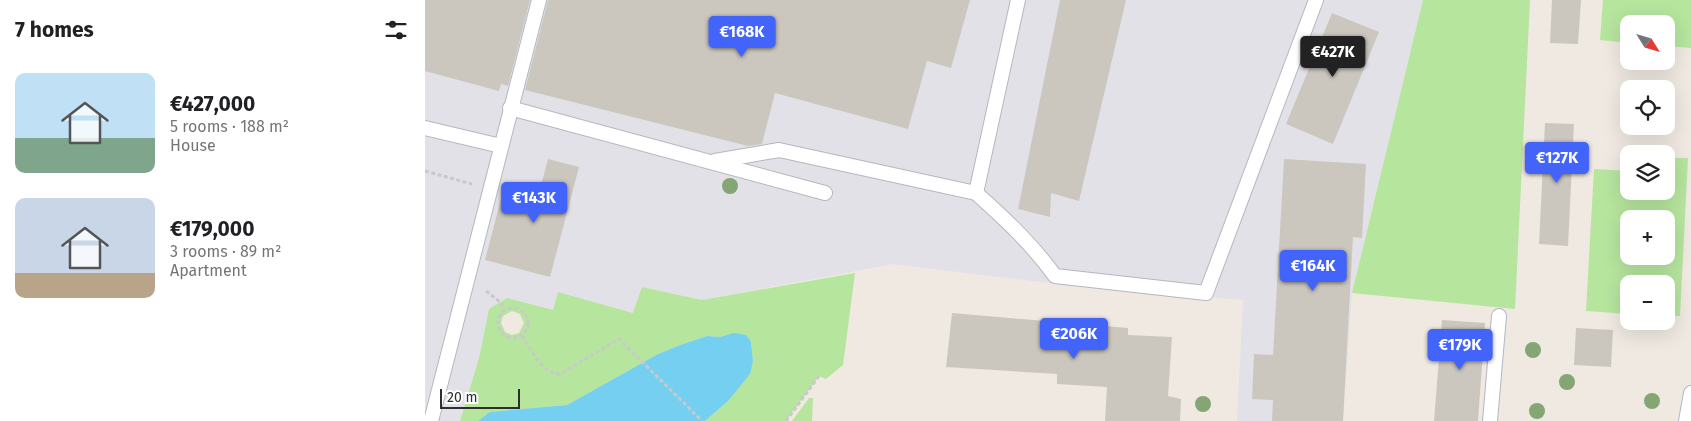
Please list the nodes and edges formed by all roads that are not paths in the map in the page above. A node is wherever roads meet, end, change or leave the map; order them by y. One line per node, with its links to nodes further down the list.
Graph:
1 (539, 0): 4 (lane)
2 (1019, 0): 9 (lane)
3 (1316, 0): 9 (lane)
4 (510, 108): 6 (lane); 7 (lane)
5 (425, 128): 6 (lane)
6 (501, 146): 12 (lane)
7 (709, 162): 8 (lane); 9 (lane)
8 (825, 193)
9 (976, 193)
10 (1499, 316): 13 (lane)
11 (1691, 393): 14 (lane)
12 (429, 418)
13 (1490, 421)
14 (1686, 421)

